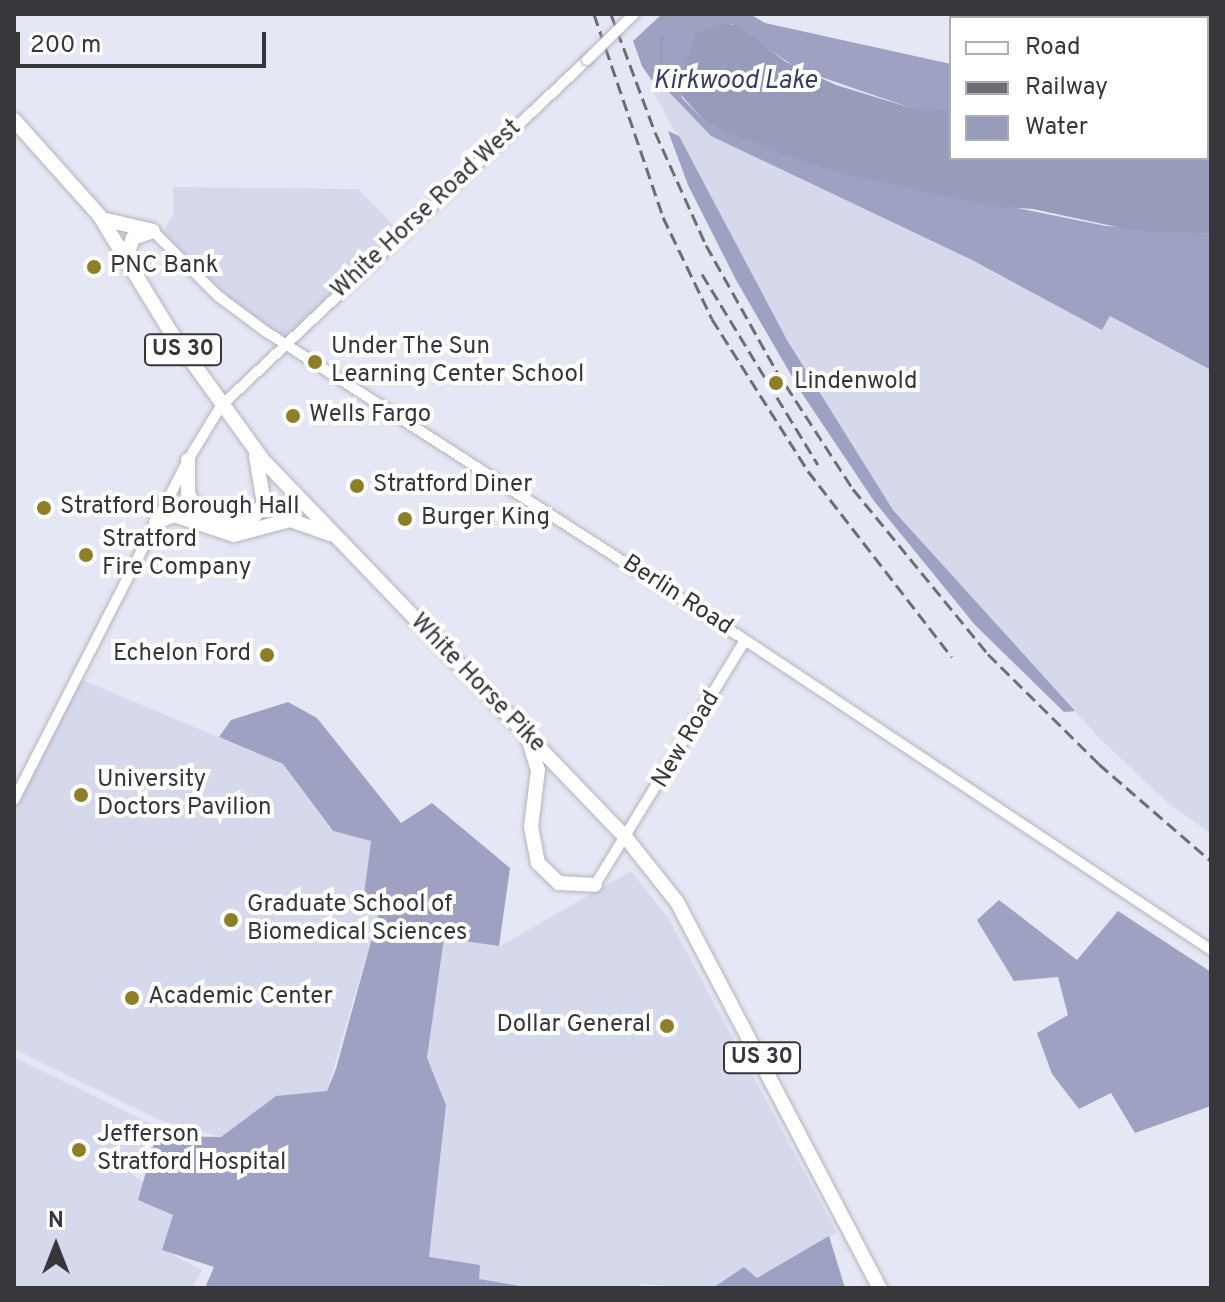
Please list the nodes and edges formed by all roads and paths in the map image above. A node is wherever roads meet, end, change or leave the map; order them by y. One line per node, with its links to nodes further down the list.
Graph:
1 (634, 14): 6 (street, White Horse Road West, bridge)
2 (14, 120): 3 (highway, White Horse Pike / US 30)
3 (102, 219): 4 (highway); 5 (highway, White Horse Pike / US 30)
4 (153, 231): 5 (highway); 6 (street, Berlin Road)
5 (126, 258): 7 (highway, White Horse Pike / US 30)
6 (285, 344): 7 (street, White Horse Road West); 12 (street, Berlin Road)
7 (221, 406): 8 (highway, White Horse Pike / US 30); 9 (street, White Horse Road West)
8 (253, 448): 9 (highway); 11 (highway, White Horse Pike / US 30)
9 (188, 460): 10 (street, White Horse Road West)
10 (156, 522): 11 (highway); 14 (street, White Horse Road West)
11 (334, 536): 13 (highway, White Horse Pike / US 30)
12 (745, 640): 15 (street, New Road); 17 (street, Berlin Road)
13 (527, 737): 15 (highway, White Horse Pike / US 30); 16 (highway)
14 (14, 800)
15 (627, 839): 16 (street, New Road); 18 (highway, White Horse Pike / US 30)
16 (595, 885)
17 (1211, 950)
18 (880, 1288)

